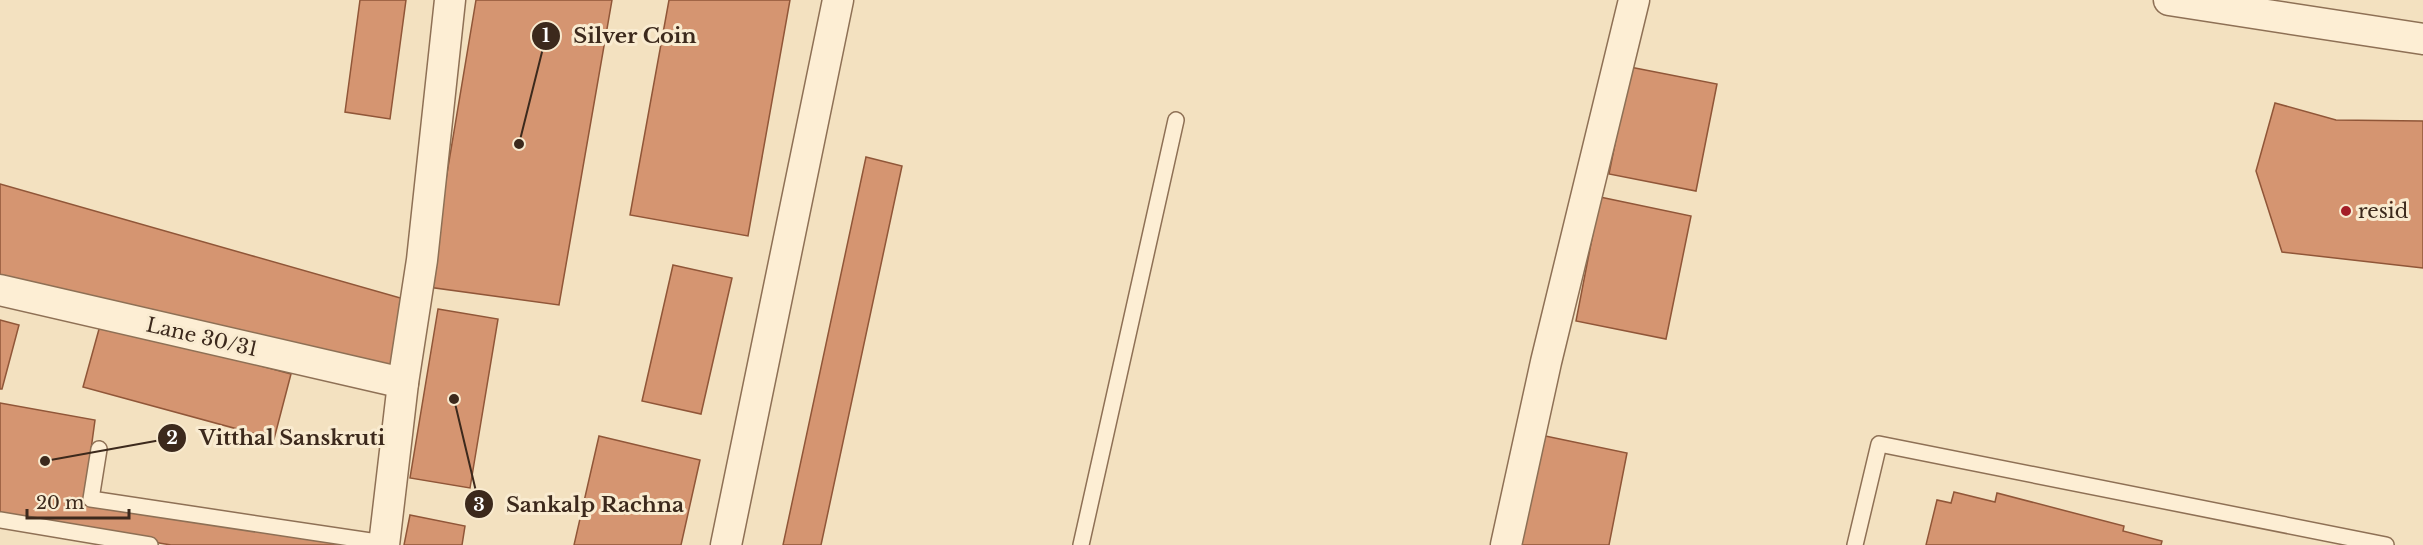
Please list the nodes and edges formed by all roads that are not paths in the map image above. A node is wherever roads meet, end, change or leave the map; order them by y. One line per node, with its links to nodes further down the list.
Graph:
1 (450, 0): 8 (street)
2 (838, 0): 13 (street)
3 (1634, 0): 15 (street)
4 (2169, 0): 5 (street)
5 (2423, 39)
6 (1176, 120): 14 (lane)
7 (0, 290): 8 (street, Lane 30/31)
8 (403, 383): 11 (street)
9 (99, 449): 11 (lane)
10 (0, 520): 12 (lane)
11 (384, 544)
12 (150, 545)
13 (726, 545)
14 (1081, 545)
15 (1506, 545)
16 (1855, 545): 17 (lane)
17 (2386, 545)

